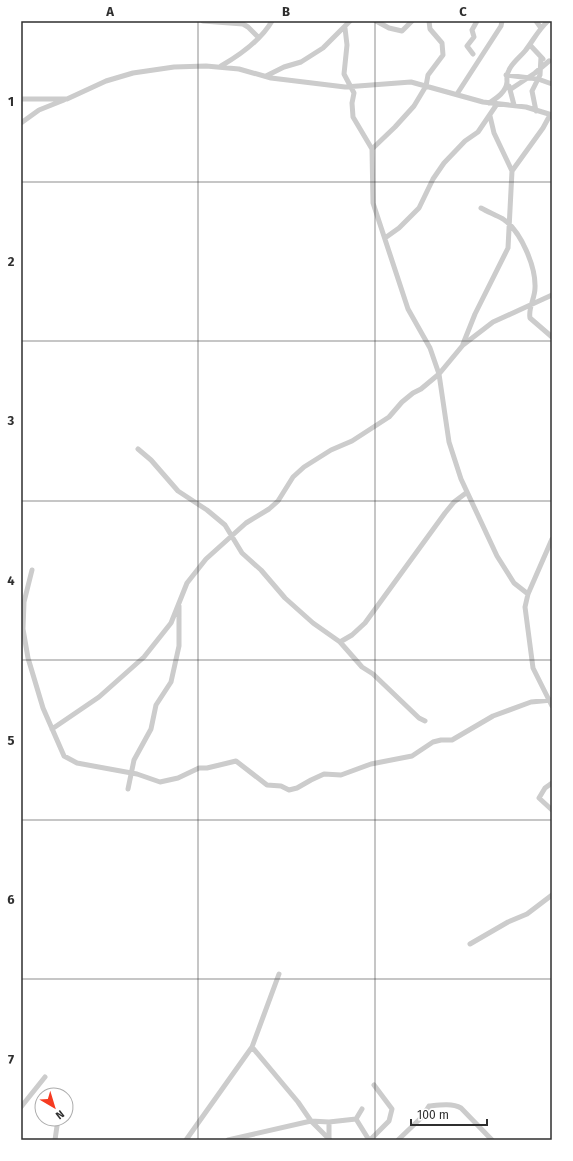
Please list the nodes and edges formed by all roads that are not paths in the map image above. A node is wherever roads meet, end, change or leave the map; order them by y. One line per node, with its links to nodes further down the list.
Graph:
1 (203, 21): 13 (street)
2 (272, 21): 13 (street)
3 (350, 21): 11 (street)
4 (376, 21): 5 (street)
5 (412, 21)
6 (428, 21): 26 (street)
7 (477, 21): 15 (street)
8 (502, 21): 29 (street)
9 (536, 21): 12 (street)
10 (548, 21): 12 (street)
11 (345, 28): 21 (street); 27 (street)
12 (541, 28): 14 (street)
13 (258, 37): 19 (street)
14 (530, 45): 16 (street); 20 (street)
15 (473, 54)
16 (541, 58): 17 (street); 18 (street)
17 (551, 61): 18 (street)
18 (542, 66): 22 (street); 23 (street)
19 (220, 67): 21 (street); 31 (street)
20 (506, 75): 22 (street); 24 (street)
21 (266, 76): 27 (street)
22 (527, 78): 23 (street); 28 (street)
23 (538, 79): 25 (street); 35 (street)
24 (507, 81): 28 (street); 32 (street)
25 (552, 84)
26 (426, 86): 27 (street); 29 (street); 39 (street)
27 (351, 87): 39 (street)
28 (510, 89): 34 (street)
29 (457, 94): 32 (street)
30 (21, 99): 31 (street)
31 (67, 99): 38 (street)
32 (489, 103): 33 (street)
33 (497, 104): 34 (street); 37 (street)
34 (514, 105): 35 (street)
35 (536, 111): 36 (street)
36 (551, 115): 40 (street)
37 (490, 116): 40 (street); 43 (street)
38 (21, 123)
39 (372, 149): 43 (street)
40 (512, 171): 42 (street)
41 (481, 208): 42 (street)
42 (508, 224): 45 (street); 47 (street)
43 (385, 238): 48 (street)
44 (552, 295): 45 (street)
45 (531, 305): 46 (street); 47 (street)
46 (552, 338)
47 (463, 345): 48 (street)
48 (439, 374): 50 (street); 51 (street)
49 (138, 449): 51 (street)
50 (466, 493): 54 (street); 56 (street)
51 (232, 536): 55 (street); 56 (street)
52 (552, 540): 54 (street)
53 (32, 570): 60 (street)
54 (528, 594): 57 (street)
55 (179, 601): 60 (street); 61 (street)
56 (340, 642): 59 (street)
57 (550, 700): 58 (street); 61 (street)
58 (552, 706)
59 (426, 721)
60 (52, 729): 61 (street)
61 (131, 773): 63 (street)
62 (552, 783): 64 (street)
63 (128, 789)
64 (552, 810)
65 (552, 895): 66 (street)
66 (470, 944)
67 (279, 974): 68 (street)
68 (252, 1047): 74 (street); 80 (street)
69 (45, 1077): 71 (street)
70 (374, 1085): 82 (street)
71 (21, 1107)
72 (362, 1109): 73 (street)
73 (356, 1119): 75 (street); 82 (street)
74 (311, 1121): 75 (street); 77 (street); 81 (street)
75 (329, 1122): 77 (street)
76 (57, 1127): 79 (street)
77 (329, 1139)
78 (400, 1139): 83 (street)
79 (55, 1140)
80 (186, 1140)
81 (228, 1140)
82 (369, 1140)
83 (492, 1140)

